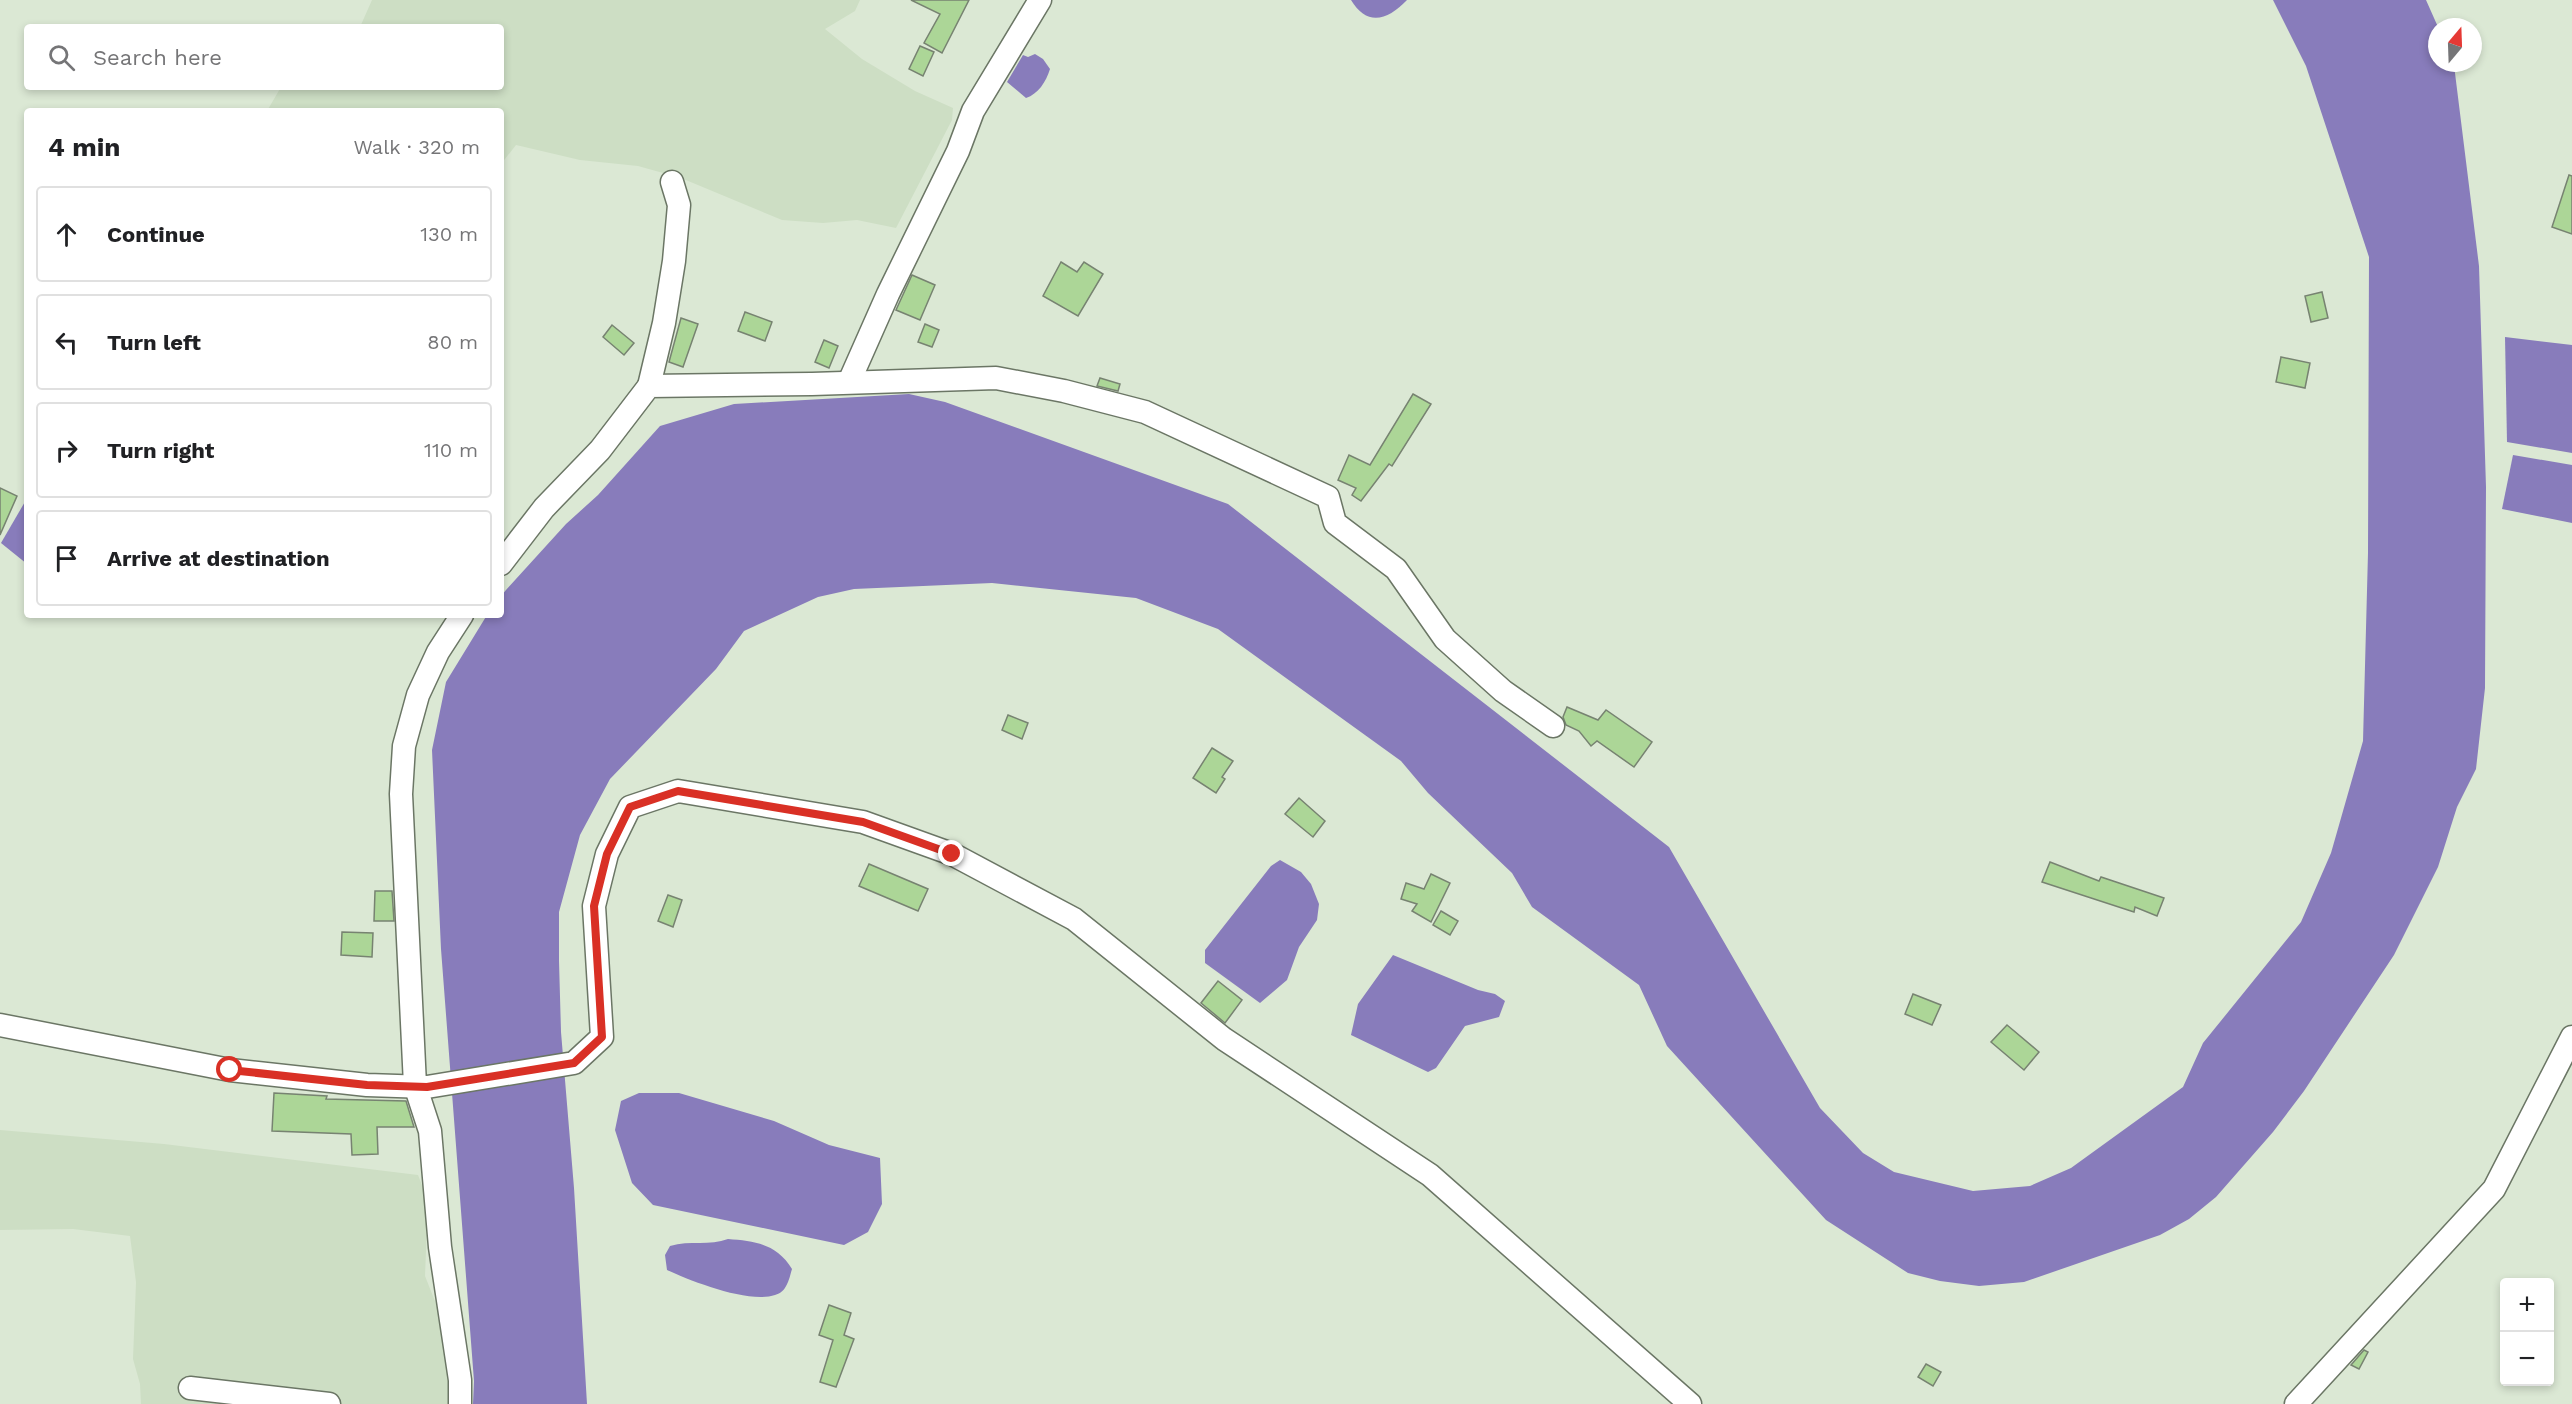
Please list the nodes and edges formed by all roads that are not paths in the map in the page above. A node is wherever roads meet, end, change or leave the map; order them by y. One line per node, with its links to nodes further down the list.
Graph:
1 (1040, 0): 3 (street)
2 (672, 182): 4 (street)
3 (849, 382): 4 (street); 7 (street)
4 (649, 386): 5 (street)
5 (504, 560)
6 (460, 618): 10 (street)
7 (1553, 726)
8 (0, 1025): 10 (street)
9 (2572, 1037): 15 (street)
10 (421, 1086): 13 (street); 14 (street)
11 (190, 1388): 12 (street)
12 (329, 1404)
13 (460, 1404)
14 (1690, 1404)
15 (2296, 1404)

